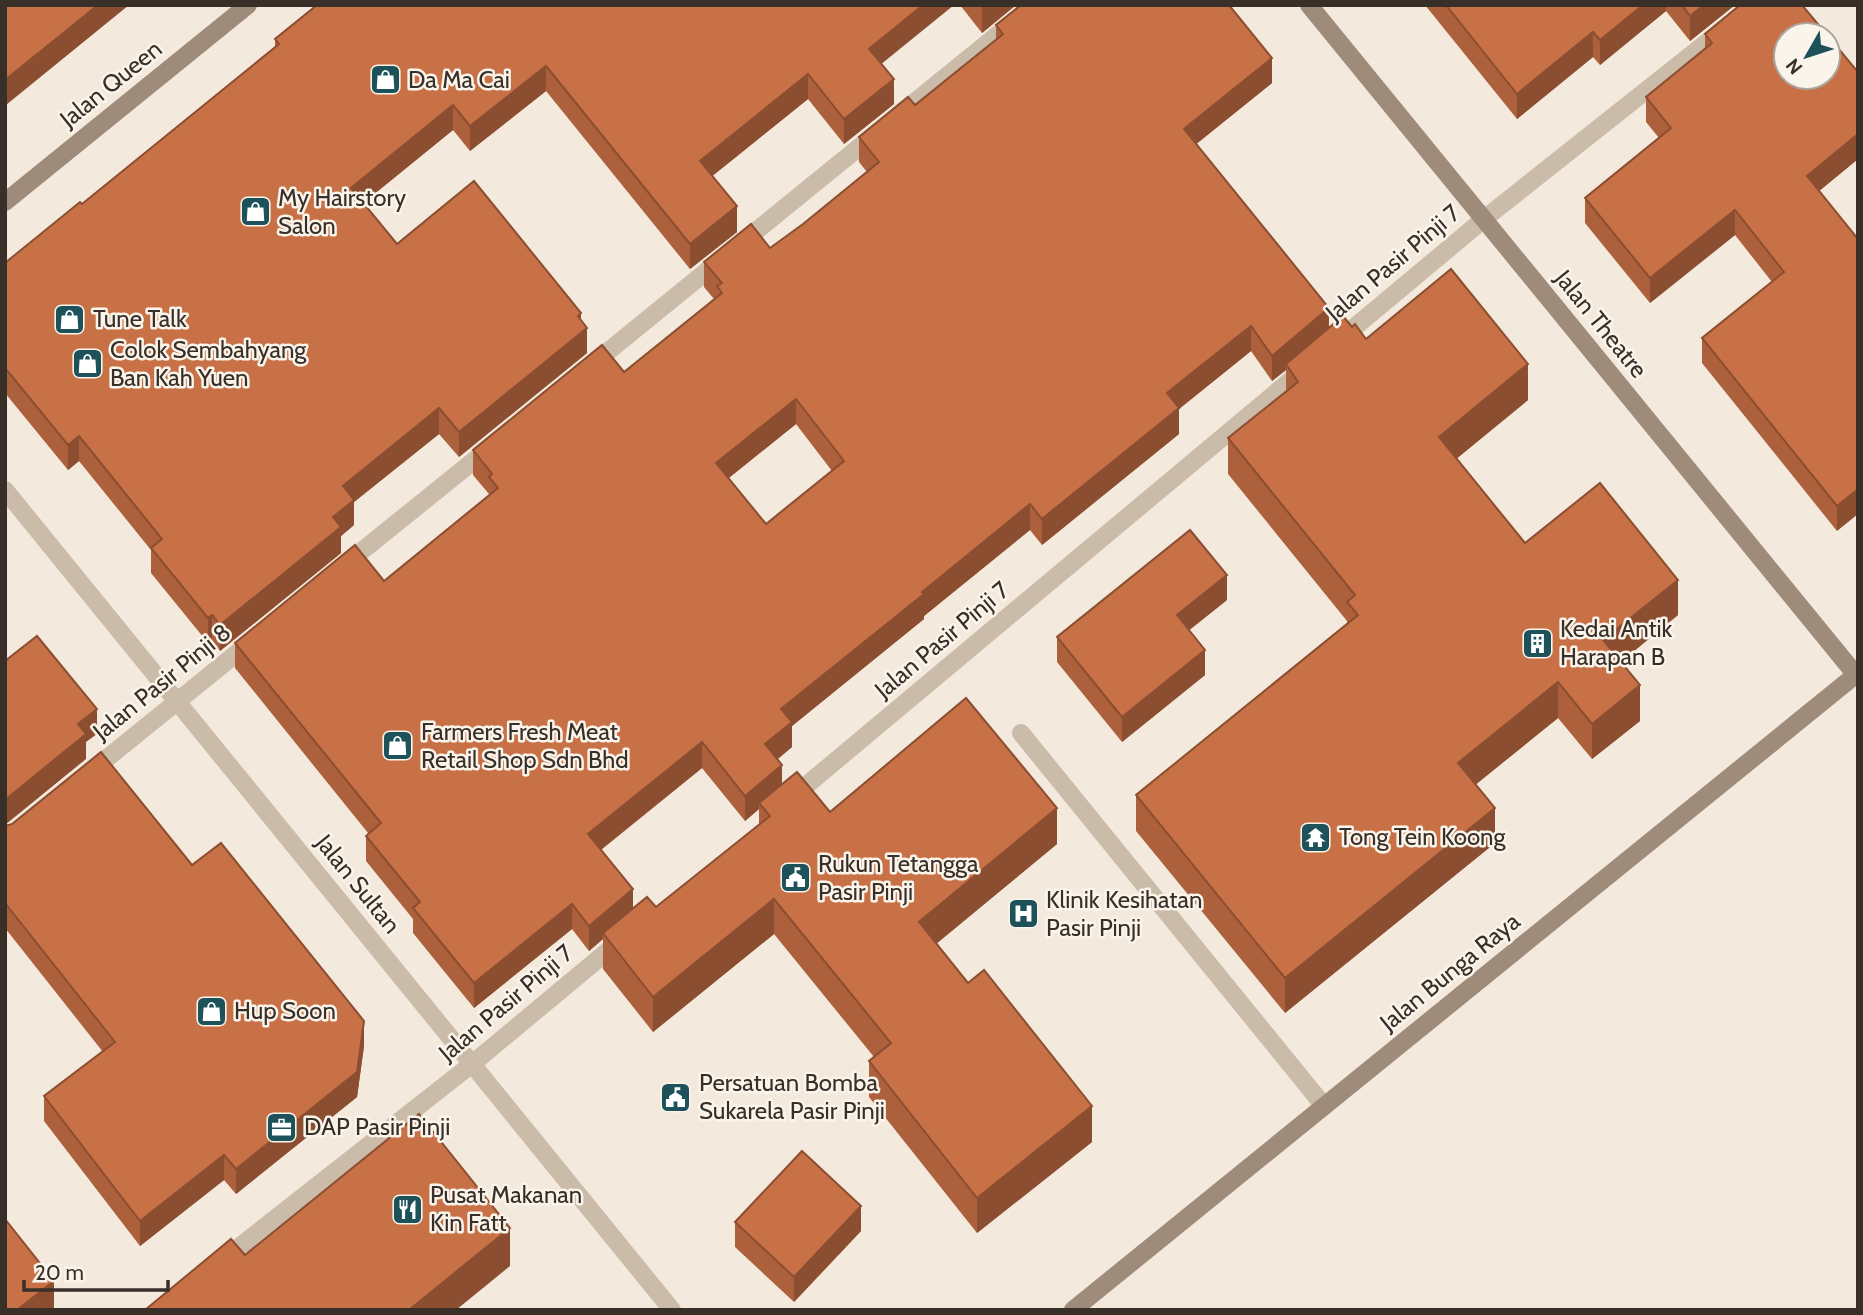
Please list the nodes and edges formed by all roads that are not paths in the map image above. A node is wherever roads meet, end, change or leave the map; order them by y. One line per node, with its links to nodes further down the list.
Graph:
1 (248, 5): 5 (main road, Jalan Queen)
2 (1034, 5): 7 (street)
3 (1308, 5): 6 (main road, Jalan Theatre)
4 (1754, 5): 6 (street, Jalan Pasir Pinji 7)
5 (5, 202)
6 (1484, 219): 12 (main road, Jalan Theatre); 16 (street, Jalan Pasir Pinji 7)
7 (578, 375)
8 (502, 437): 10 (street)
9 (5, 490): 13 (street, Jalan Sultan)
10 (329, 578)
11 (264, 631): 13 (street, Jalan Pasir Pinji 8)
12 (1857, 674): 19 (main road, Jalan Bunga Raya)
13 (177, 701): 15 (street, Jalan Pasir Pinji 8); 18 (street, Jalan Sultan)
14 (1021, 733): 19 (street)
15 (80, 780)
16 (781, 806)
17 (632, 930): 18 (street, Jalan Pasir Pinji 7)
18 (472, 1064): 20 (street, Jalan Pasir Pinji 7); 21 (street, Jalan Sultan)
19 (1324, 1106): 22 (main road, Jalan Bunga Raya)
20 (202, 1276)
21 (672, 1310)
22 (1073, 1310)

